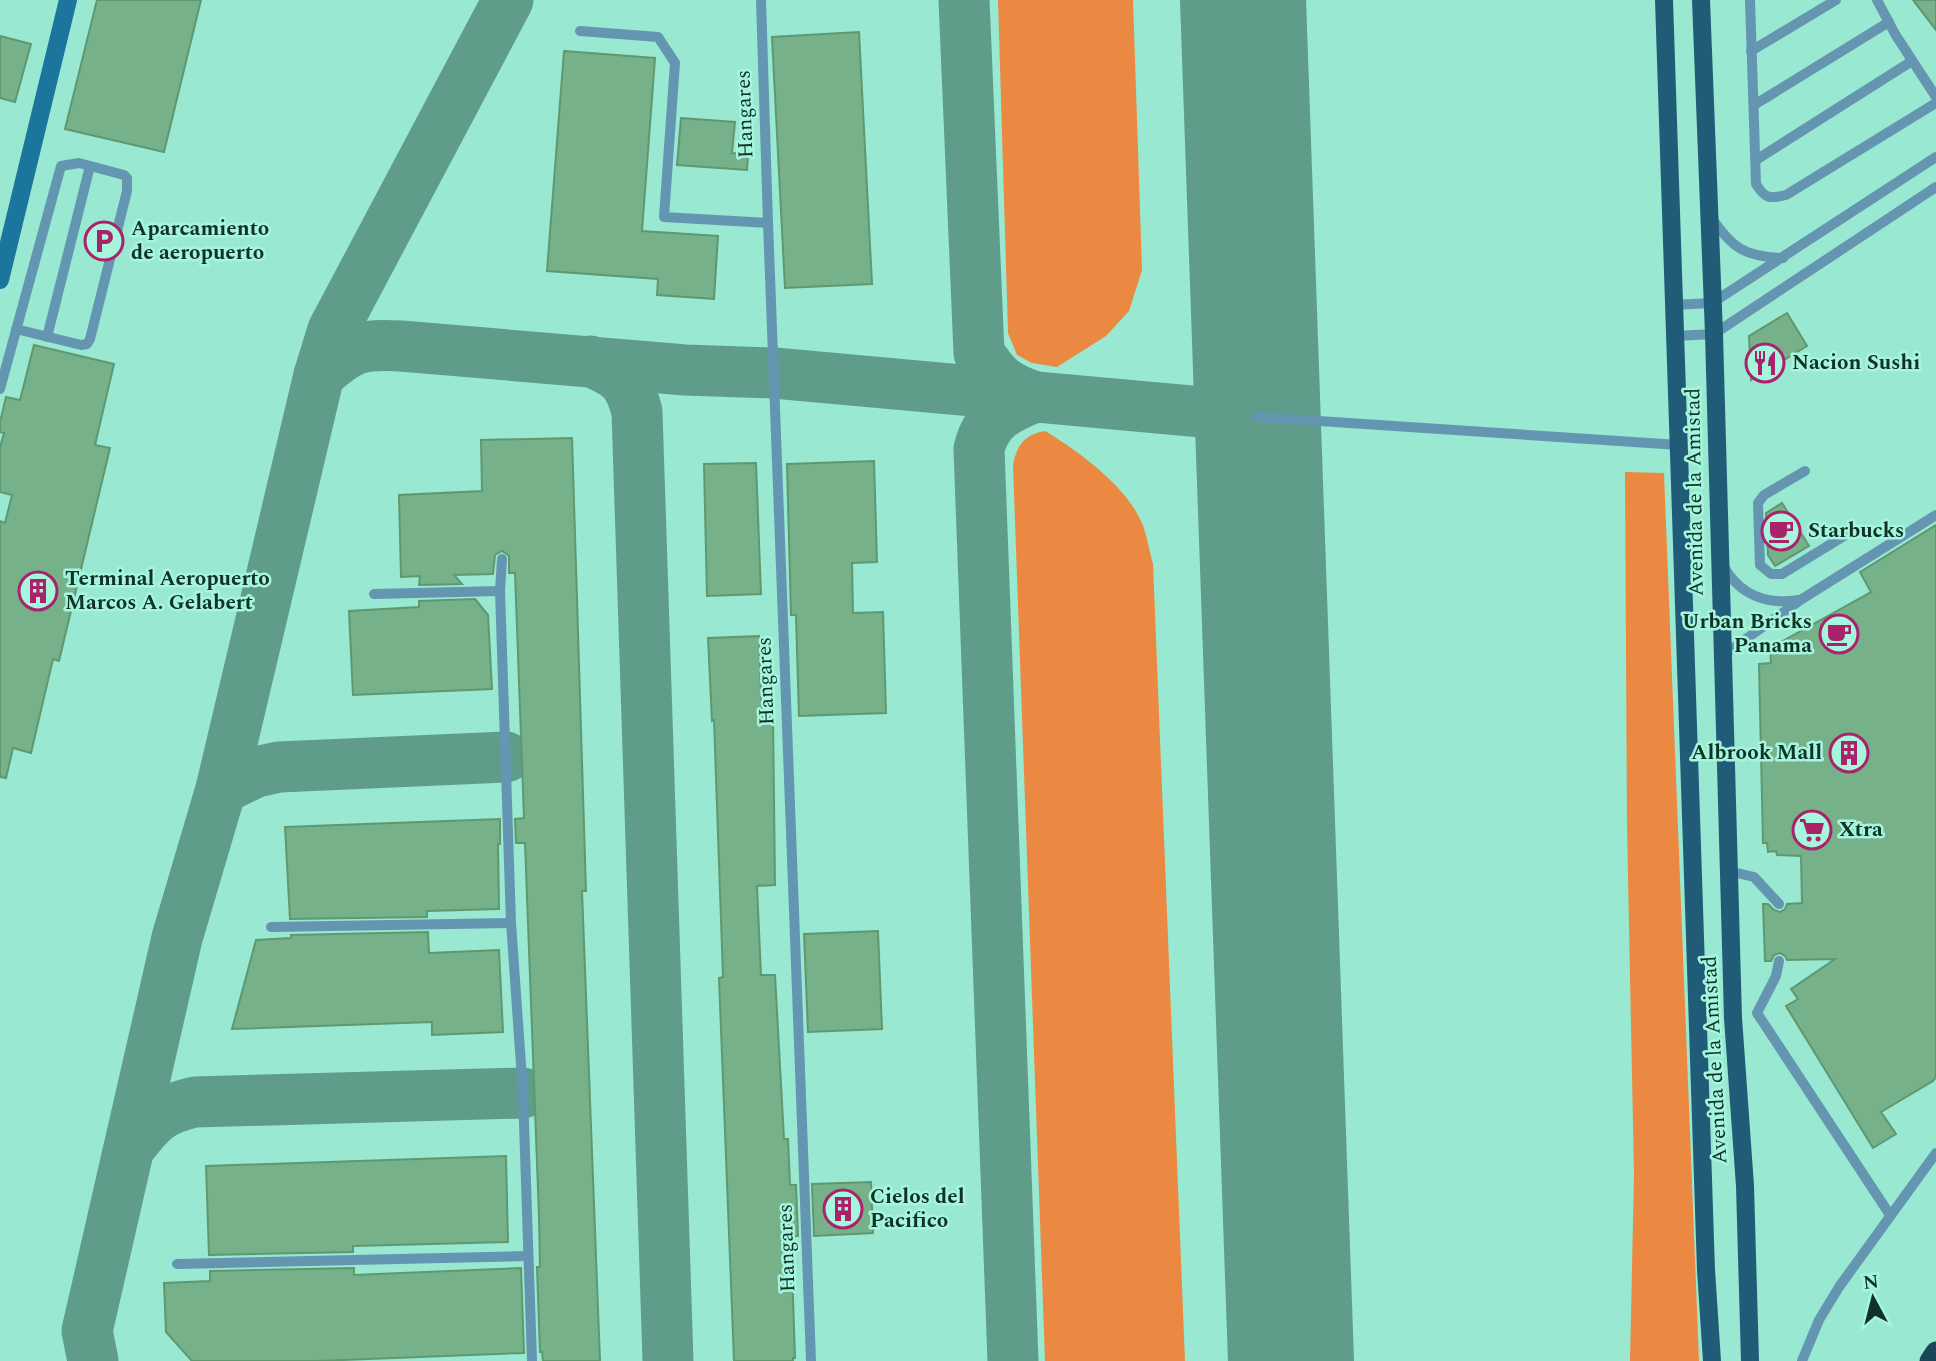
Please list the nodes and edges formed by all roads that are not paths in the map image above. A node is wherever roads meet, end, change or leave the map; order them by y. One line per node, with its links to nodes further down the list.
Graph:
1 (68, 0): 22 (main road)
2 (761, 0): 20 (lane, Hangares)
3 (1664, 0): 24 (main road, Avenida de la Amistad)
4 (1701, 0): 19 (main road, Avenida de la Amistad)
5 (1749, 0): 10 (lane)
6 (1836, 0): 10 (lane)
7 (1877, 0): 8 (lane)
8 (1889, 22): 11 (lane); 14 (lane)
9 (580, 31): 20 (lane)
10 (1751, 51): 14 (lane)
11 (1912, 61): 12 (lane); 16 (lane)
12 (1936, 97)
13 (1936, 103): 16 (lane)
14 (1754, 105): 16 (lane)
15 (1936, 156): 21 (lane)
16 (1756, 160)
17 (90, 166): 25 (lane); 28 (lane); 28 (lane)
18 (1936, 187): 26 (lane)
19 (1709, 213): 21 (lane); 23 (main road, Avenida de la Amistad)
20 (768, 223): 54 (lane, Hangares)
21 (1783, 258): 23 (lane)
22 (0, 280)
23 (1713, 303): 24 (lane); 26 (main road, Avenida de la Amistad)
24 (1674, 305): 27 (main road, Avenida de la Amistad)
25 (16, 329): 28 (lane); 29 (lane)
26 (1714, 334): 27 (lane); 36 (main road, Avenida de la Amistad)
27 (1675, 336): 31 (main road, Avenida de la Amistad)
28 (47, 337)
29 (0, 386)
30 (1257, 417): 31 (lane)
31 (1679, 445): 55 (main road, Avenida de la Amistad)
32 (1805, 471): 34 (lane)
33 (1936, 515): 39 (lane)
34 (1844, 536)
35 (502, 559): 37 (lane)
36 (1720, 560): 39 (lane); 40 (main road, Avenida de la Amistad)
37 (500, 592): 38 (lane); 43 (lane)
38 (374, 594)
39 (1802, 599): 40 (lane)
40 (1722, 656): 41 (main road, Avenida de la Amistad)
41 (1728, 871): 42 (lane); 47 (main road, Avenida de la Amistad)
42 (1779, 904)
43 (511, 923): 44 (lane); 50 (lane)
44 (271, 927)
45 (1779, 961): 46 (lane)
46 (1756, 1013): 47 (lane); 49 (lane)
47 (1733, 1018): 56 (main road, Avenida de la Amistad)
48 (1936, 1153): 49 (lane)
49 (1890, 1216): 57 (lane)
50 (528, 1256): 51 (lane); 53 (lane)
51 (177, 1264)
52 (1936, 1352): 58 (highway)
53 (532, 1361)
54 (811, 1361)
55 (1712, 1361)
56 (1750, 1361)
57 (1802, 1361)
58 (1930, 1361)

